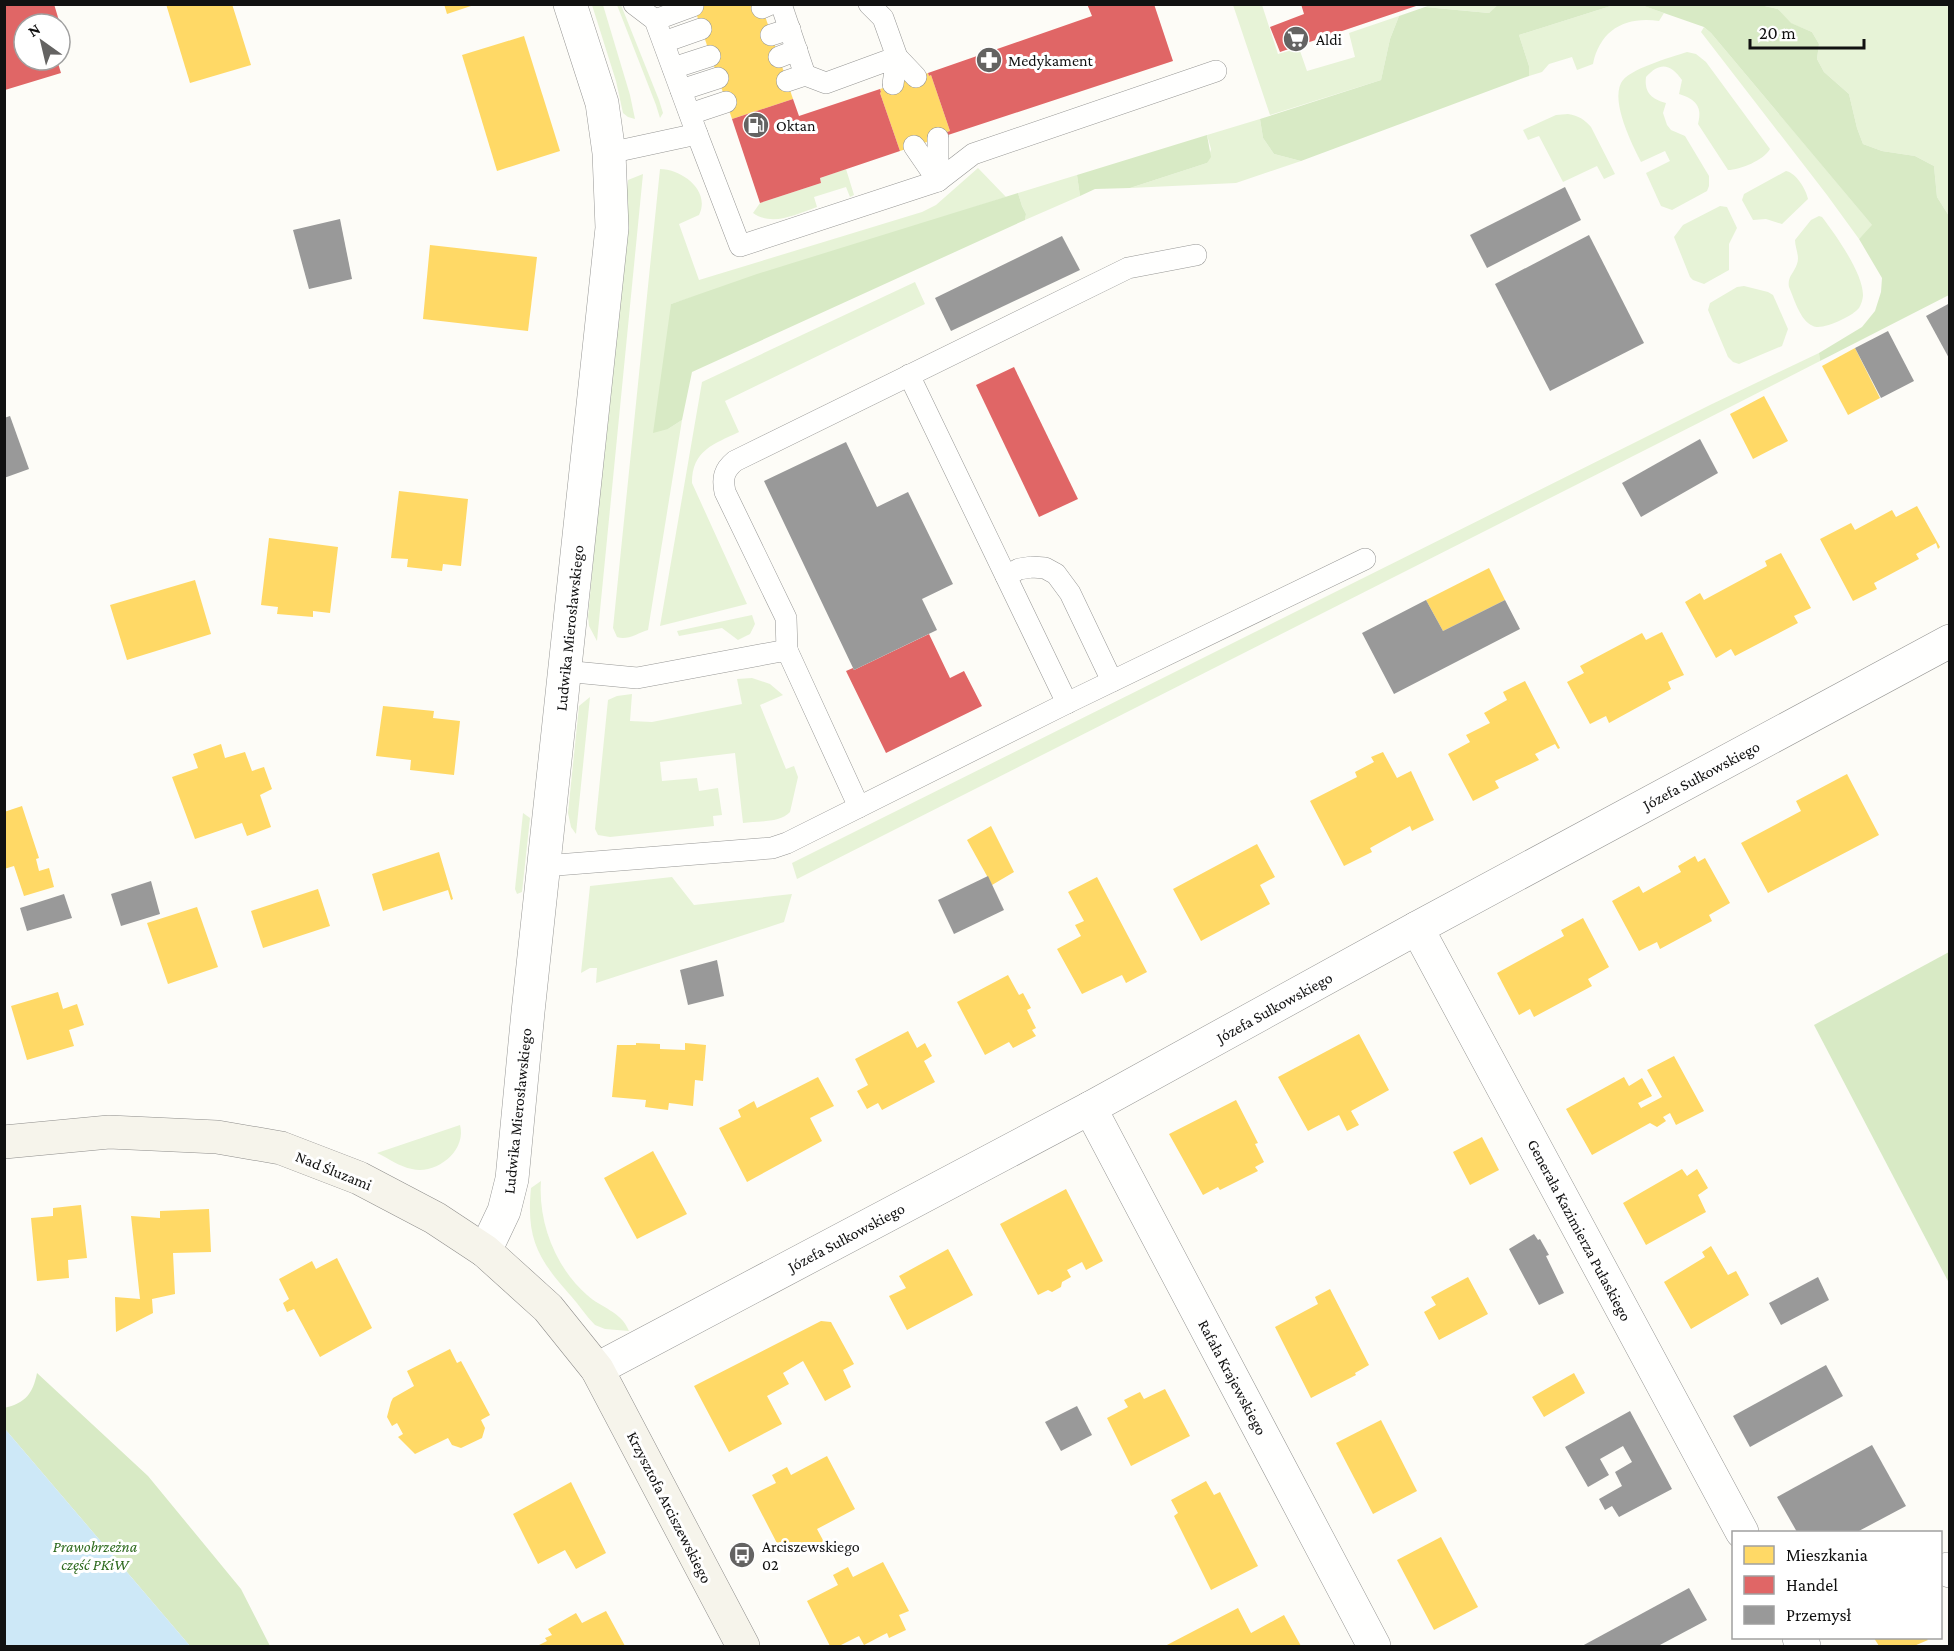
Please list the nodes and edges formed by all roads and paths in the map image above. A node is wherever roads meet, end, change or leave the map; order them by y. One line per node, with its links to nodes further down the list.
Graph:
1 (570, 4): 21 (street, Ludwika Mierosławskiego)
2 (634, 4): 6 (lane)
3 (869, 4): 10 (lane)
4 (693, 6): 6 (lane)
5 (771, 6): 10 (lane)
6 (655, 20): 8 (lane)
7 (701, 29): 8 (lane)
8 (664, 42): 11 (lane)
9 (710, 56): 11 (lane)
10 (897, 57): 13 (lane); 15 (lane)
11 (673, 68): 16 (lane)
12 (1216, 71): 22 (lane)
13 (916, 77)
14 (718, 78): 16 (lane)
15 (893, 84)
16 (681, 90): 18 (lane)
17 (726, 102): 18 (lane)
18 (693, 124): 21 (lane); 22 (lane)
19 (938, 138): 22 (lane)
20 (914, 146): 22 (lane)
21 (609, 153): 29 (street, Ludwika Mierosławskiego)
22 (938, 181)
23 (1196, 255): 24 (lane)
24 (909, 375): 26 (lane); 28 (lane)
25 (1365, 560): 30 (lane)
26 (1006, 576): 30 (lane); 31 (lane)
27 (1950, 641): 34 (street, Józefa Sułkowskiego)
28 (787, 650): 29 (lane); 32 (lane)
29 (564, 671): 33 (street, Ludwika Mierosławskiego)
30 (1112, 681): 31 (lane)
31 (1067, 703): 32 (lane)
32 (859, 807): 33 (lane)
33 (544, 866): 37 (street, Ludwika Mierosławskiego)
34 (1417, 928): 35 (street, Józefa Sułkowskiego); 39 (street, Generała Kazimierza Pułaskiego)
35 (1090, 1108): 38 (street, Józefa Sułkowskiego); 41 (street, Rafała Krajewskiego)
36 (4, 1142): 37 (street, Nad Śluzami)
37 (485, 1251): 38 (street, Nad Śluzami)
38 (597, 1369): 40 (street, Krzysztofa Arciszewskiego)
39 (1741, 1531)
40 (743, 1647)
41 (1374, 1647)

